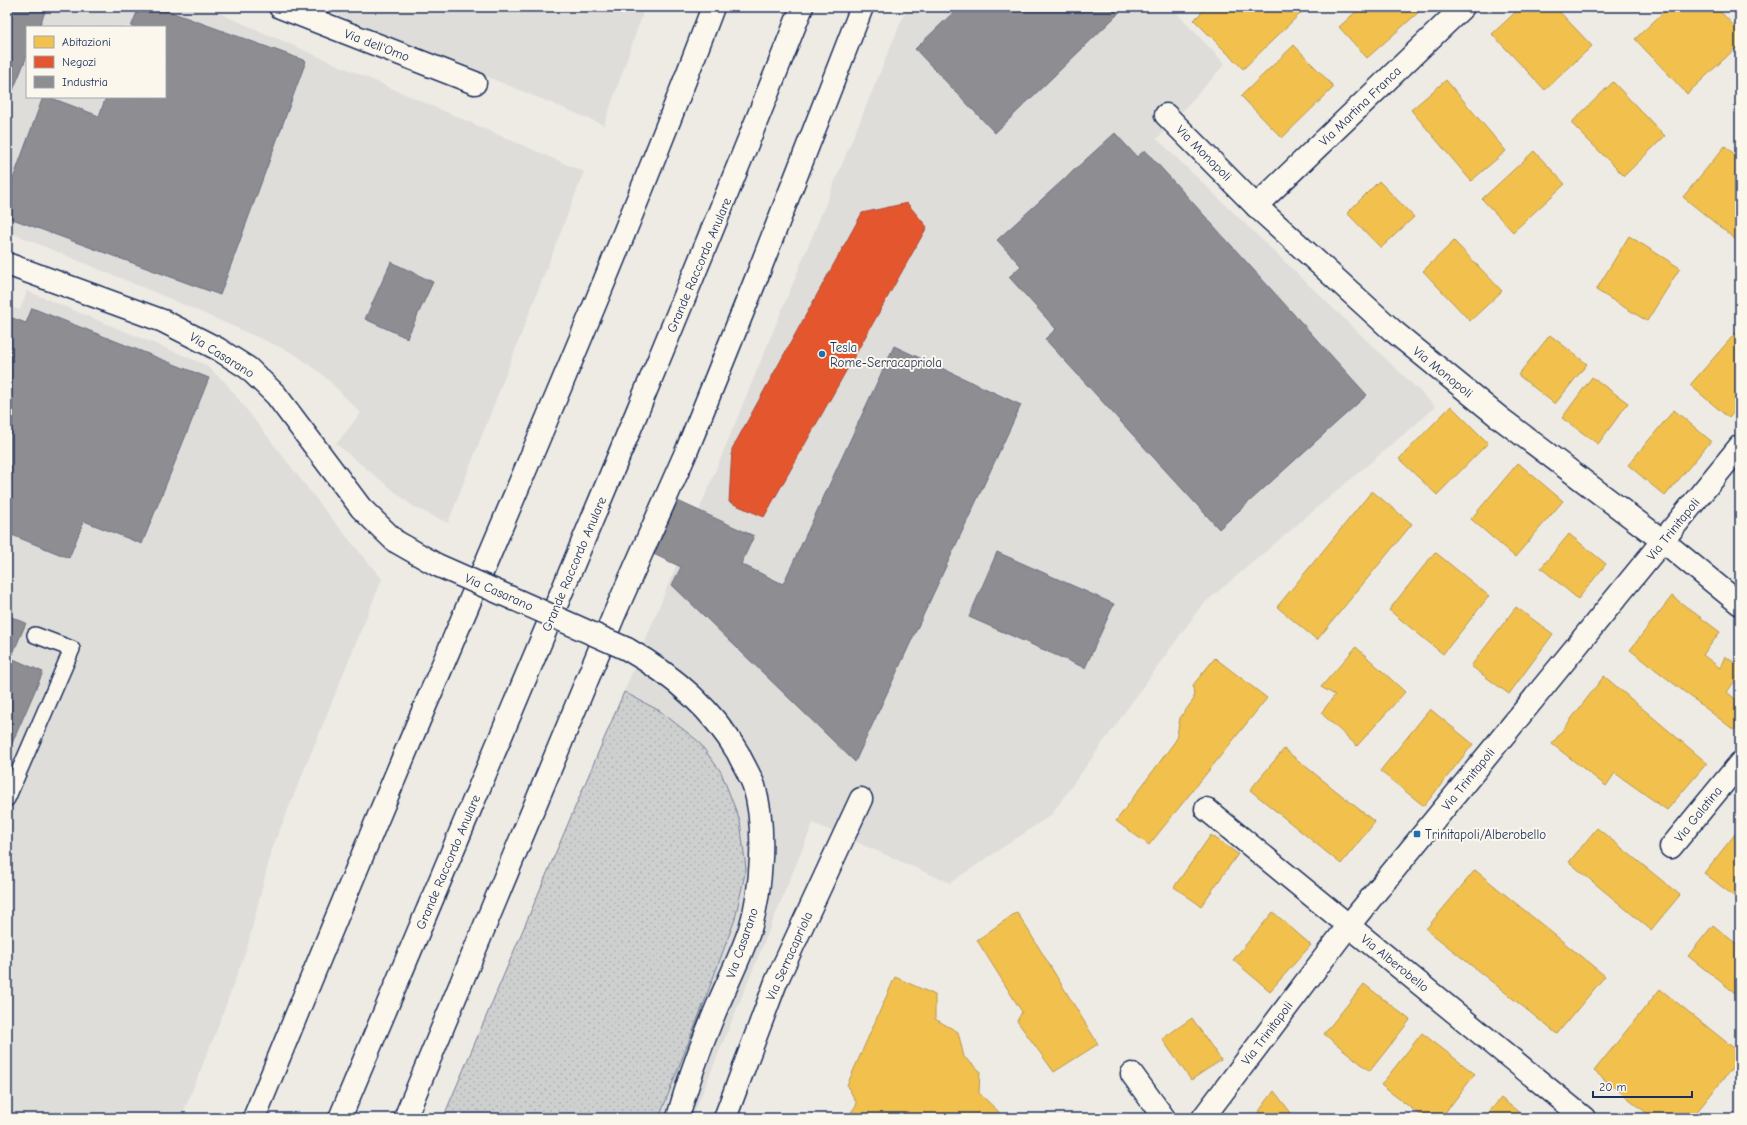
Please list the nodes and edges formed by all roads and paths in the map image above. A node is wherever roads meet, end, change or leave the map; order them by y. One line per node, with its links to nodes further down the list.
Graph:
1 (280, 7): 6 (main road, Via dell'Omo)
2 (713, 7): 21 (main road)
3 (802, 7): 22 (main road, Grande Raccordo Anulare)
4 (862, 7): 23 (main road)
5 (1463, 7): 8 (main road, Via Martina Franca)
6 (475, 83)
7 (1166, 115): 8 (main road, Via Monopoli)
8 (1256, 206): 11 (main road, Via Monopoli)
9 (7, 264): 24 (main road, Via Casarano, bridge)
10 (1740, 446): 11 (main road, Via Trinitapoli)
11 (1663, 541): 12 (main road, Via Monopoli); 19 (main road, Via Trinitapoli)
12 (1740, 604)
13 (35, 635): 15 (lane)
14 (1740, 763): 18 (main road, Via Galatina)
15 (7, 799)
16 (861, 799): 25 (main road, Via Serracapriola)
17 (1206, 809): 19 (main road, Via Alberobello)
18 (1671, 847)
19 (1349, 925): 27 (main road, Via Trinitapoli); 28 (main road, Via Alberobello)
20 (1132, 1074): 26 (main road)
21 (254, 1118)
22 (340, 1118)
23 (405, 1118)
24 (678, 1118)
25 (725, 1118)
26 (1164, 1118)
27 (1203, 1118)
28 (1584, 1118)

